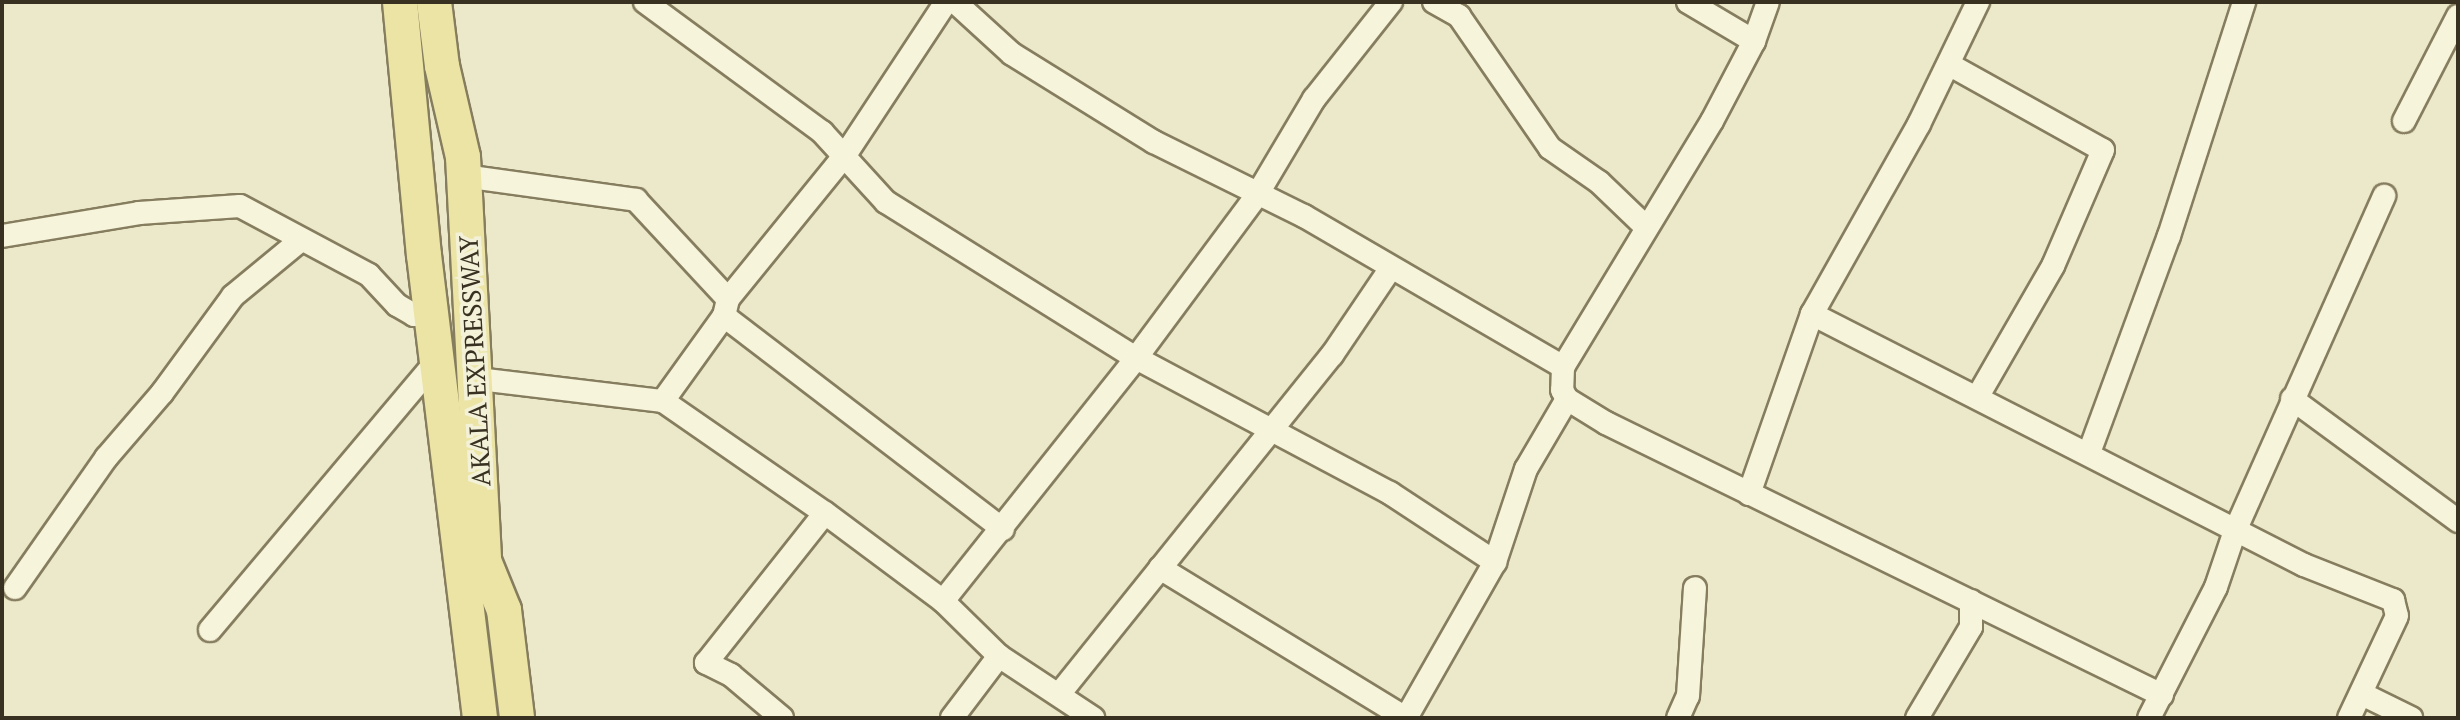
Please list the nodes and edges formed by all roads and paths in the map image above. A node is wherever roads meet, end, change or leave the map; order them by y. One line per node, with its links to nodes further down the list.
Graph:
1 (400, 2): 18 (main road, AKALA EXPRESSWAY)
2 (434, 2): 17 (main road, AKALA EXPRESSWAY)
3 (645, 2): 16 (street)
4 (946, 2): 16 (street)
5 (955, 2): 19 (street)
6 (1391, 2): 19 (street)
7 (1434, 2): 21 (street)
8 (1688, 2): 13 (street)
9 (1768, 2): 13 (street)
10 (1978, 2): 14 (street)
11 (2244, 2): 39 (street)
12 (2458, 16): 15 (street)
13 (1754, 41): 21 (street)
14 (1950, 65): 29 (street); 34 (street)
15 (2404, 121)
16 (840, 152): 27 (street); 31 (street)
17 (464, 166): 18 (main road); 24 (main road, AKALA EXPRESSWAY); 27 (street)
18 (419, 188): 25 (main road, AKALA EXPRESSWAY)
19 (1257, 195): 26 (street); 31 (street)
20 (2384, 196): 36 (street)
21 (1646, 227): 32 (street)
22 (2, 236): 23 (street)
23 (301, 240): 28 (street); 47 (street)
24 (470, 253): 25 (main road); 33 (main road, AKALA EXPRESSWAY)
25 (424, 255): 28 (main road, AKALA EXPRESSWAY)
26 (1391, 268): 32 (street); 38 (street)
27 (726, 308): 37 (street); 43 (street)
28 (432, 312): 30 (main road, AKALA EXPRESSWAY)
29 (1812, 314): 34 (street); 40 (street)
30 (439, 358): 53 (street); 58 (main road, AKALA EXPRESSWAY)
31 (1136, 358): 38 (street); 43 (street)
32 (1563, 367): 35 (street)
33 (478, 379): 37 (street); 59 (main road, AKALA EXPRESSWAY)
34 (1978, 396): 39 (street)
35 (1567, 399): 40 (street); 45 (street)
36 (2292, 399): 42 (street); 44 (street)
37 (663, 401): 41 (street)
38 (1271, 426): 45 (street); 46 (street)
39 (2089, 453): 44 (street)
40 (1749, 494): 50 (street)
41 (825, 513): 49 (street); 60 (street)
42 (2458, 521)
43 (1003, 529): 49 (street)
44 (2235, 531): 56 (street); 57 (street)
45 (1495, 562): 46 (street)
46 (1160, 568): 55 (street)
47 (15, 588)
48 (1695, 588): 63 (street)
49 (943, 601): 54 (street)
50 (1971, 601): 51 (street); 52 (street)
51 (2003, 615): 52 (street); 57 (street)
52 (1971, 627): 64 (street)
53 (210, 630)
54 (999, 656): 55 (street); 61 (street)
55 (1060, 693): 62 (street)
56 (2362, 694): 66 (street); 67 (street)
57 (2162, 695): 65 (street)
58 (480, 718)
59 (517, 718)
60 (782, 718)
61 (952, 718)
62 (1093, 718)
63 (1678, 718)
64 (1917, 718)
65 (2149, 718)
66 (2349, 718)
67 (2411, 718)

